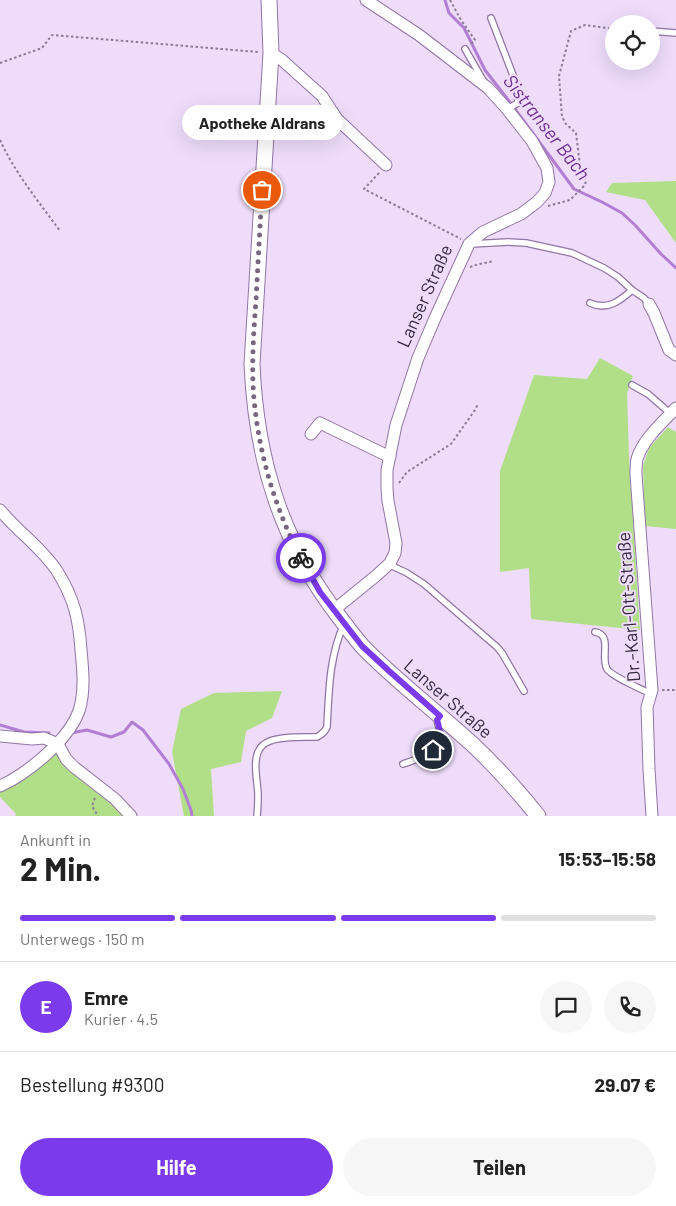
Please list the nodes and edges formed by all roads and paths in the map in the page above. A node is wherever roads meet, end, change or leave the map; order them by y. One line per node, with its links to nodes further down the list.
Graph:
1 (269, 0): 10 (main road, Lanser Straße)
2 (366, 0): 12 (street, Lanser Straße)
3 (450, 0): 8 (path)
4 (491, 18): 13 (lane)
5 (605, 27): 16 (path)
6 (660, 32): 7 (lane)
7 (676, 33)
8 (475, 40)
9 (465, 49): 12 (lane)
10 (271, 53): 11 (path); 15 (street); 33 (main road, Lanser Straße)
11 (0, 63)
12 (488, 88): 13 (street, Lanser Straße)
13 (512, 106): 16 (street, Lanser Straße)
14 (0, 140): 17 (path)
15 (386, 165): 18 (path)
16 (537, 202): 18 (street, Lanser Straße)
17 (60, 231)
18 (469, 244): 20 (street, Lanser Straße); 21 (lane)
19 (494, 261): 20 (path)
20 (456, 272): 29 (street, Lanser Straße)
21 (632, 290): 22 (lane); 23 (lane)
22 (590, 303)
23 (649, 304): 24 (street)
24 (676, 355)
25 (632, 385): 27 (lane)
26 (478, 404): 30 (path)
27 (673, 411): 38 (street, Dr.-Karl-Ott-Straße)
28 (311, 434): 29 (street)
29 (390, 457): 30 (street, Lanser Straße)
30 (388, 502): 32 (street, Lanser Straße)
31 (0, 510): 41 (street)
32 (388, 564): 33 (street, Lanser Straße); 37 (lane)
33 (334, 610): 34 (main road, Lanser Straße)
34 (344, 623): 39 (main road, Lanser Straße); 47 (lane)
35 (595, 632): 38 (lane)
36 (676, 690): 38 (path)
37 (524, 691)
38 (652, 692): 49 (street, Dr.-Karl-Ott-Straße)
39 (440, 716): 42 (lane); 48 (main road, Lanser Straße)
40 (0, 736): 41 (street)
41 (58, 744): 43 (street); 44 (street)
42 (403, 764)
43 (93, 782): 45 (path); 46 (street)
44 (0, 786)
45 (98, 816)
46 (131, 816)
47 (257, 816)
48 (538, 816)
49 (652, 816)

